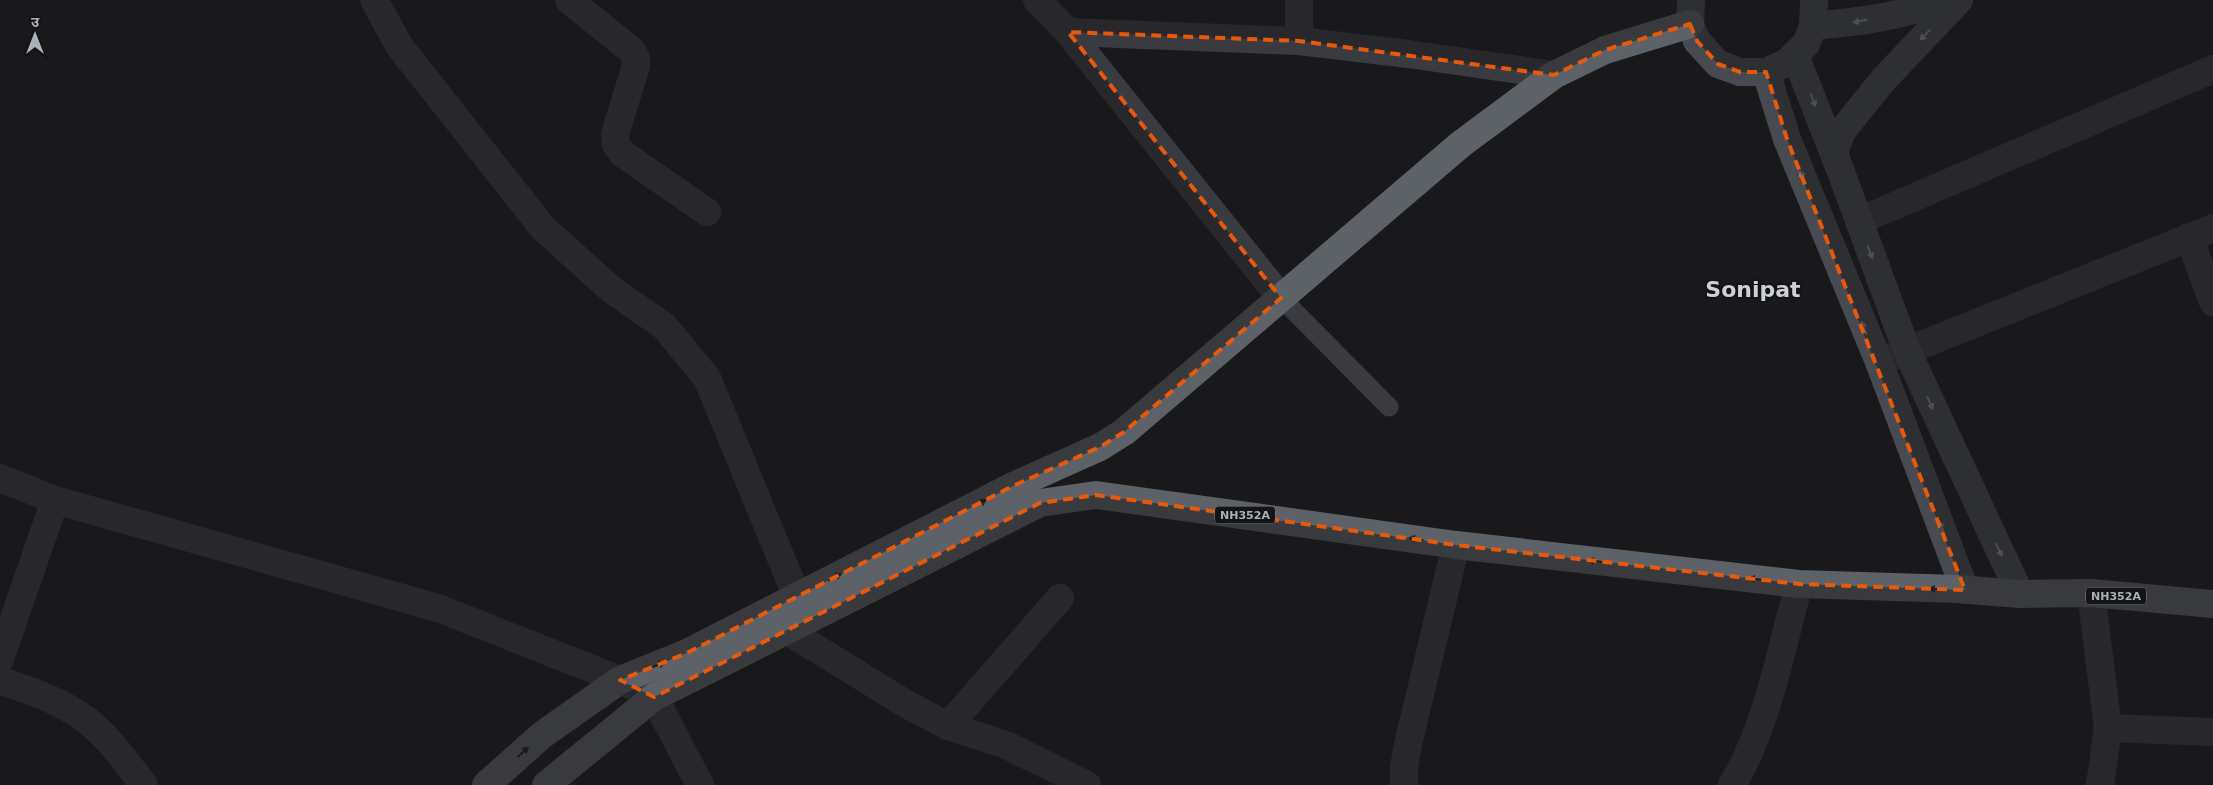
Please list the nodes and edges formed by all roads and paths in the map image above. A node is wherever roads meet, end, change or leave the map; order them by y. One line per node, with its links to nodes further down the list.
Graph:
1 (374, 0): 31 (street)
2 (569, 0): 16 (street)
3 (1037, 0): 9 (street)
4 (1299, 0): 10 (street)
5 (1941, 0): 8 (main road, one-way to 8)
6 (1959, 0): 15 (main road, one-way to 15)
7 (1691, 12): 13 (main road); 14 (highway)
8 (1814, 13): 11 (main road)
9 (1068, 32): 10 (street); 19 (street)
10 (1299, 41): 14 (street)
11 (1795, 55): 13 (main road); 15 (main road, one-way to 15)
12 (2213, 69): 17 (street)
13 (1766, 72): 22 (main road, one-way to 13)
14 (1554, 75): 19 (highway)
15 (1834, 153): 17 (main road)
16 (707, 212)
17 (1859, 222): 21 (main road, one-way to 21)
18 (2201, 232): 20 (street); 21 (street)
19 (1281, 298): 23 (lane); 31 (highway, one-way to 19)
20 (2213, 302)
21 (1907, 352): 22 (street); 30 (main road, one-way to 30)
22 (1879, 362): 28 (main road, one-way to 22)
23 (1389, 406)
24 (0, 478): 25 (street)
25 (55, 500): 35 (street); 37 (street)
26 (1456, 545): 27 (highway, NH352A, one-way to 26); 34 (highway, NH352A, one-way to 34); 47 (street)
27 (1799, 584): 28 (highway, NH352A, one-way to 27); 48 (street)
28 (1966, 590): 30 (highway, NH352A)
29 (2091, 593): 30 (highway, NH352A); 33 (highway, NH352A); 40 (street)
30 (2020, 594)
31 (797, 597): 37 (highway, one-way to 31)
32 (1060, 598): 39 (street)
33 (2213, 604)
34 (786, 630): 38 (highway, NH352A); 39 (street)
35 (0, 659)
36 (0, 680): 43 (street)
37 (620, 680): 38 (street); 44 (highway, one-way to 37)
38 (654, 697): 45 (highway, NH352A); 46 (street)
39 (948, 726): 42 (street)
40 (2108, 728): 41 (street); 49 (street)
41 (2213, 732)
42 (1077, 783)
43 (144, 785)
44 (486, 785)
45 (546, 785)
46 (700, 785)
47 (1404, 785)
48 (1732, 785)
49 (2100, 785)

